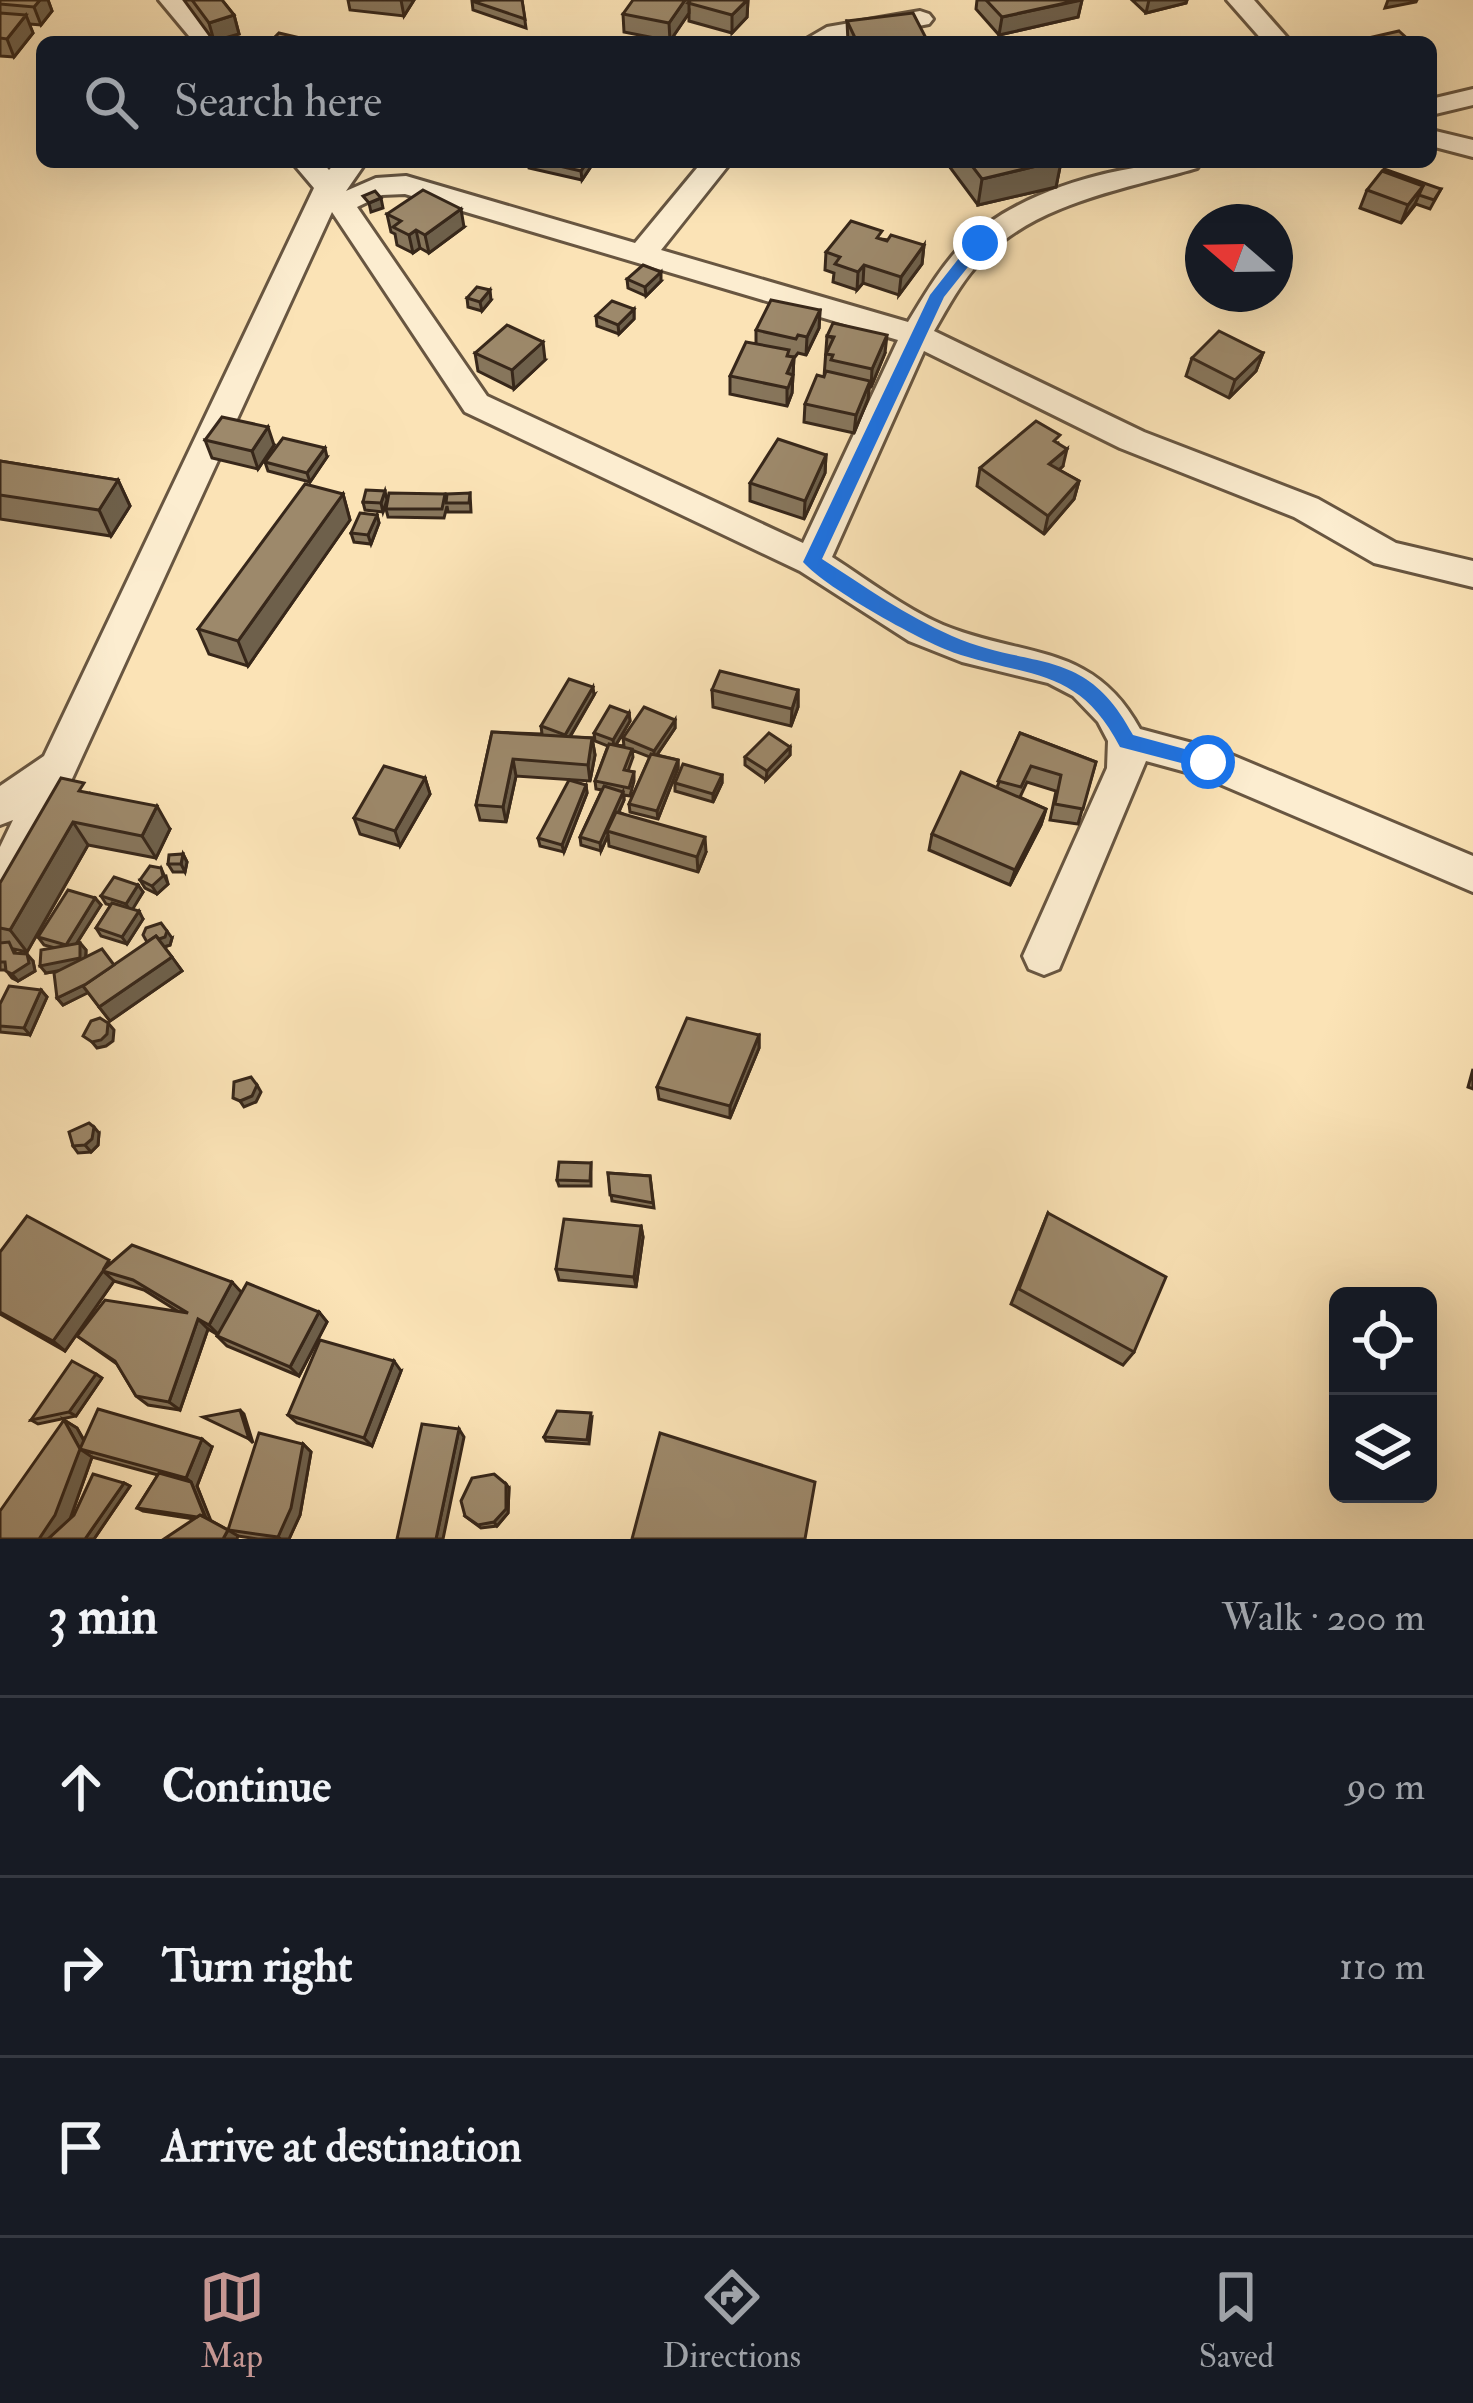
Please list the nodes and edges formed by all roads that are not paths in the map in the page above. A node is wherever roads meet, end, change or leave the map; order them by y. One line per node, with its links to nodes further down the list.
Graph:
1 (172, 0): 5 (street)
2 (840, 0): 6 (street)
3 (1240, 0): 8 (street)
4 (920, 19): 7 (street)
5 (203, 36)
6 (819, 36)
7 (827, 36)
8 (1273, 36)
9 (1473, 97): 10 (street)
10 (1437, 106)
11 (1437, 139): 12 (street)
12 (1473, 148)
13 (712, 168): 16 (street)
14 (1168, 168): 17 (street)
15 (332, 179): 16 (street); 18 (street); 21 (street)
16 (640, 256): 17 (street)
17 (917, 335): 18 (street); 19 (street)
18 (812, 562): 20 (street)
19 (1473, 574)
20 (1127, 741): 23 (street); 25 (street)
21 (57, 766): 22 (street); 24 (street)
22 (0, 808)
23 (1473, 874)
24 (0, 890)
25 (1044, 956)

